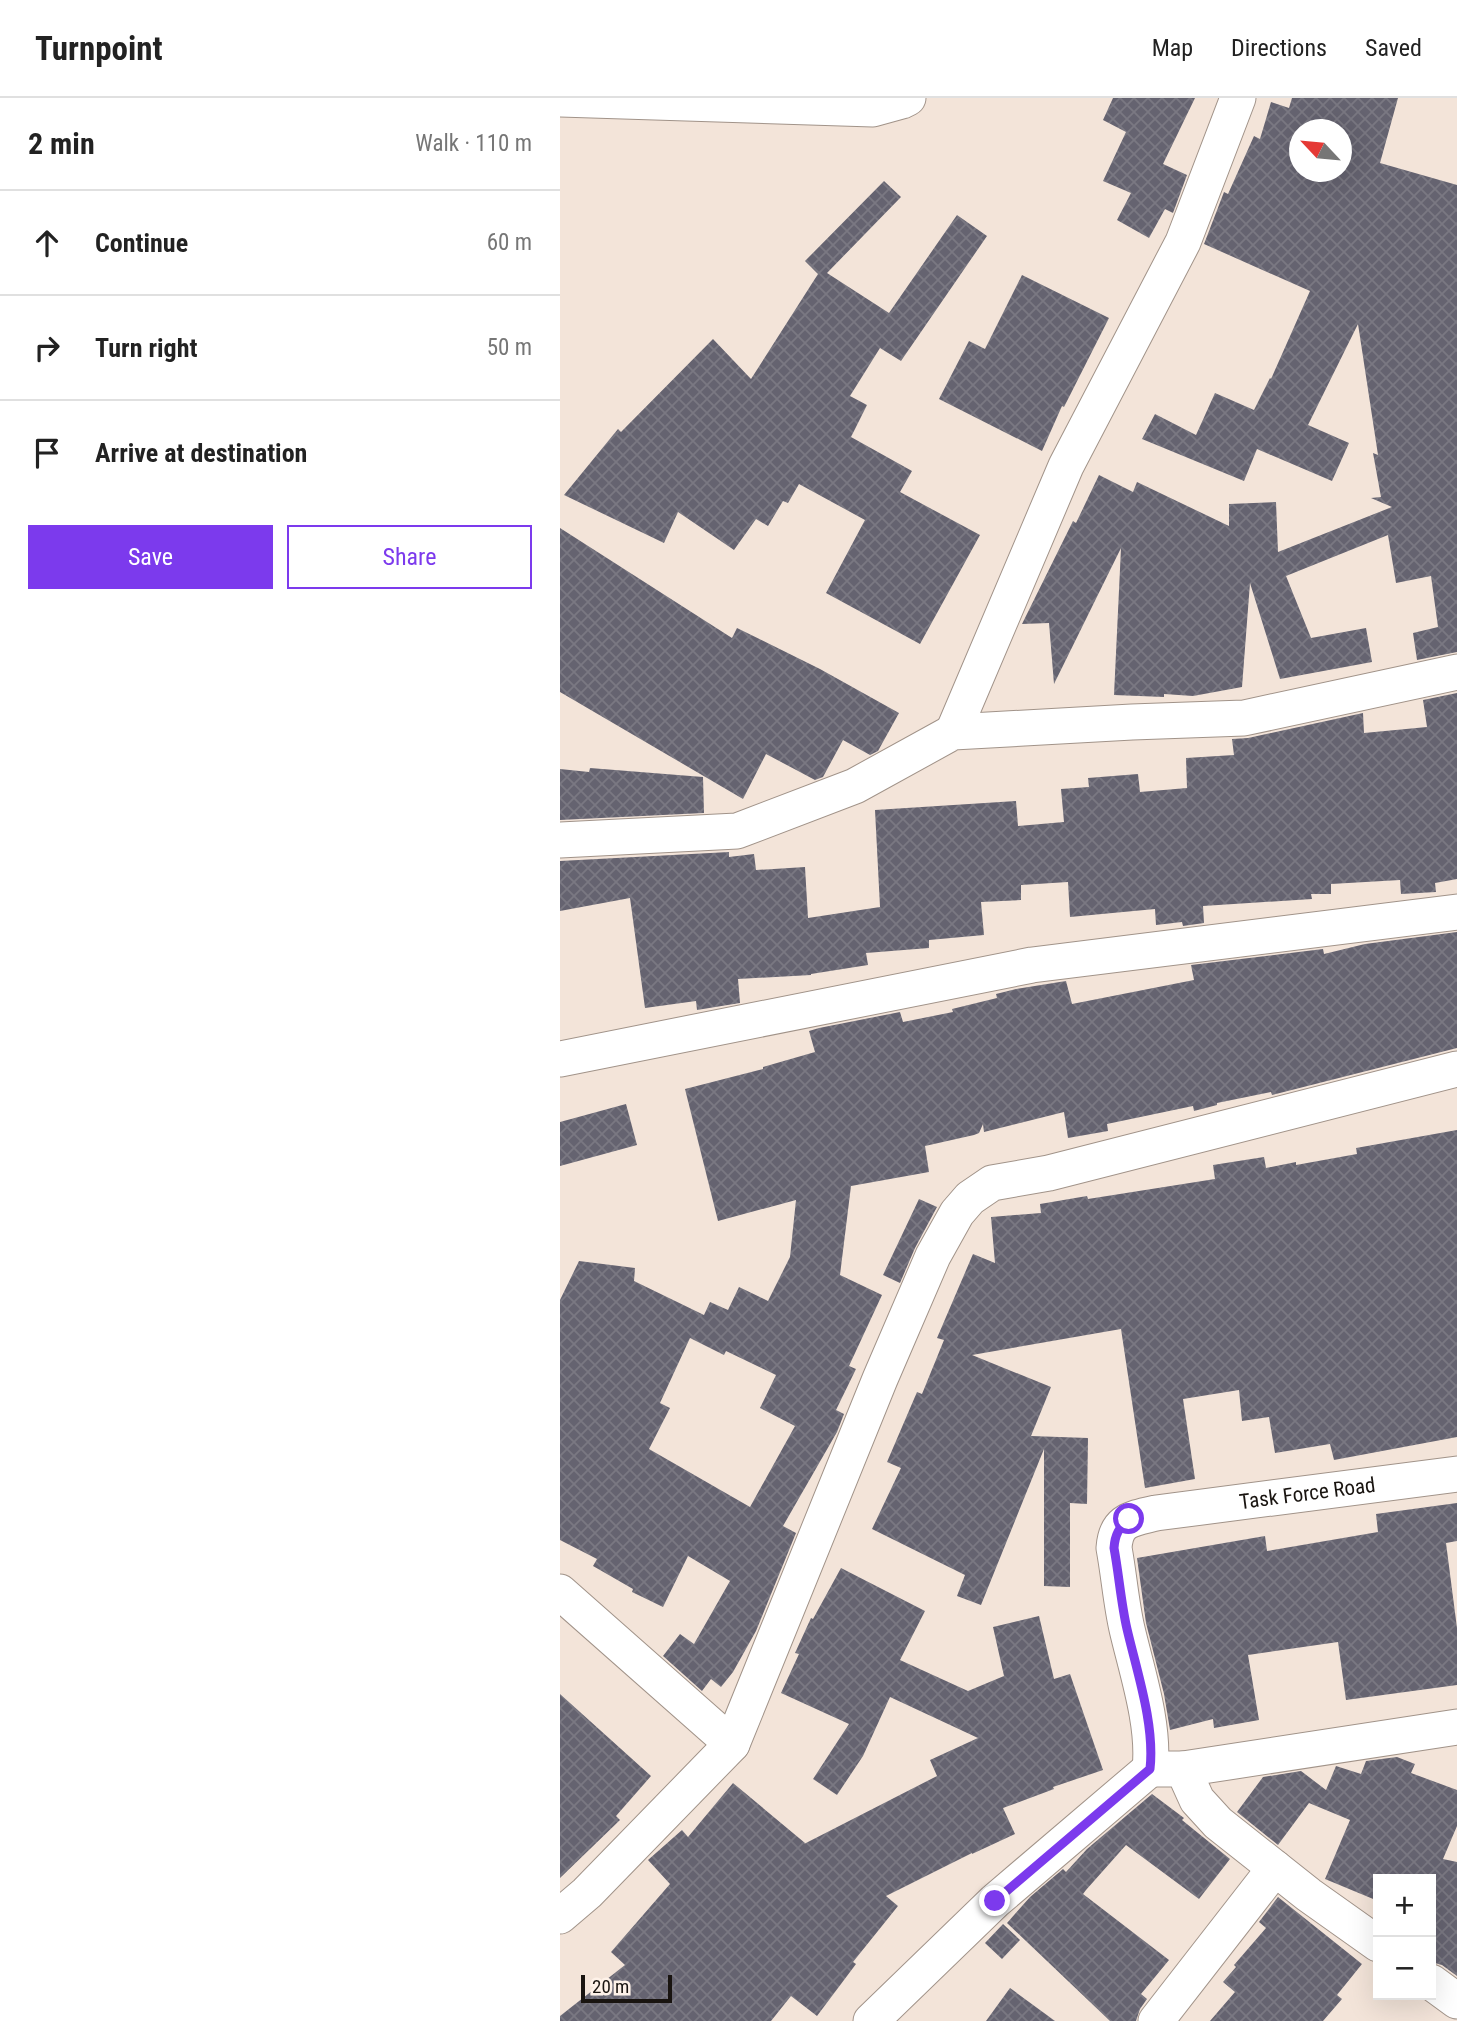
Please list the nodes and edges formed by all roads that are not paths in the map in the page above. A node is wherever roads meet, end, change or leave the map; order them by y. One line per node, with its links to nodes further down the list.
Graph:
1 (908, 98): 3 (street)
2 (1238, 98): 5 (street)
3 (560, 99)
4 (1457, 672): 5 (street)
5 (953, 732): 6 (street)
6 (560, 840)
7 (1457, 912): 8 (street)
8 (560, 1059)
9 (1457, 1069): 13 (street)
10 (1457, 1474): 14 (street, Task Force Road)
11 (560, 1592): 13 (street)
12 (1457, 1727): 14 (street)
13 (732, 1744): 16 (street)
14 (1167, 1769): 15 (street); 20 (street)
15 (1275, 1868): 17 (street); 21 (street)
16 (560, 1916)
17 (1373, 1940)
18 (1436, 1986): 19 (street)
19 (1457, 2001)
20 (871, 2021)
21 (1156, 2021)

